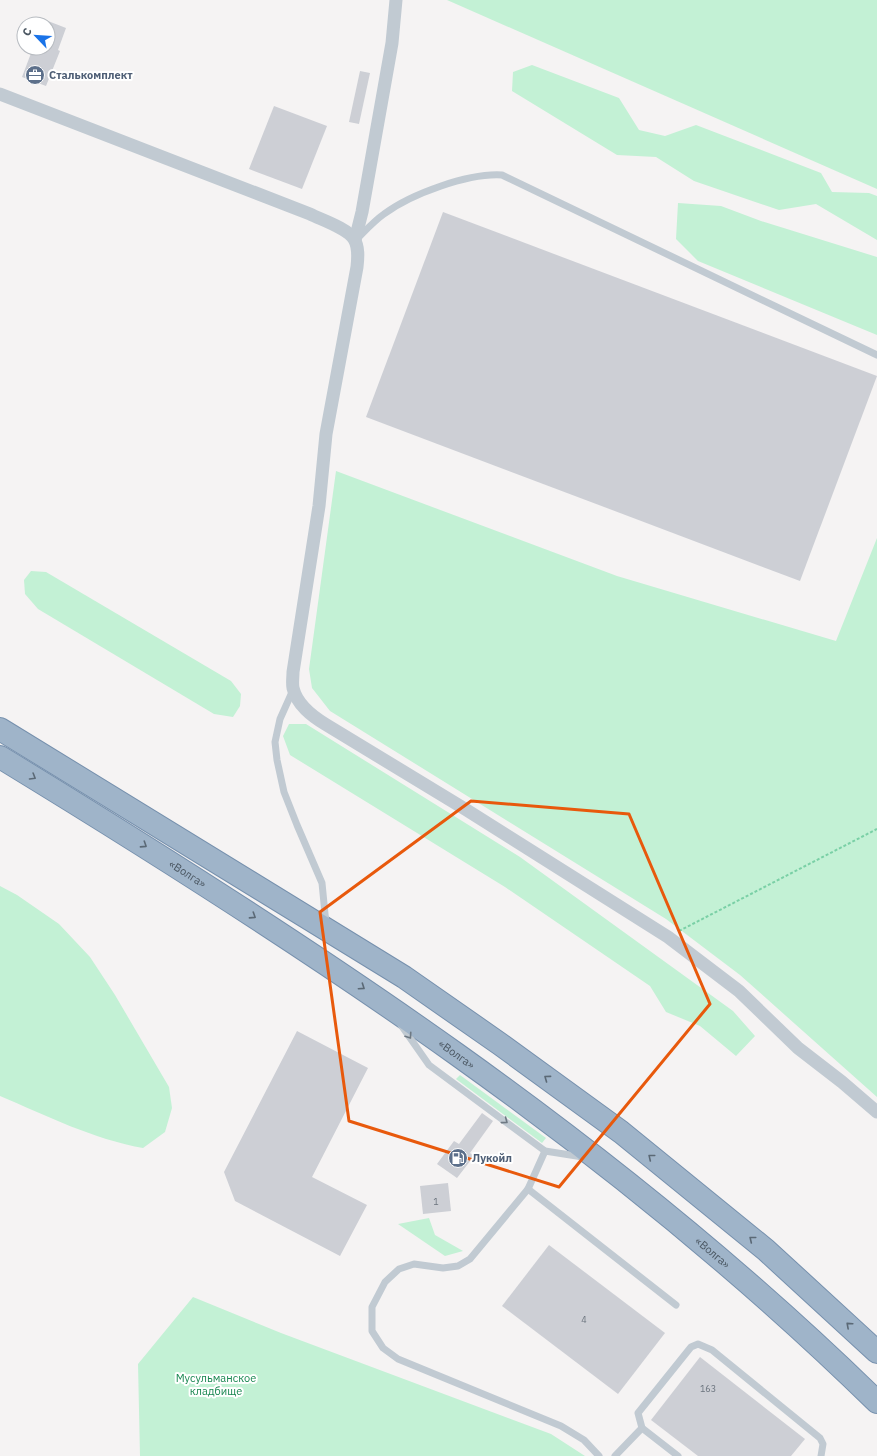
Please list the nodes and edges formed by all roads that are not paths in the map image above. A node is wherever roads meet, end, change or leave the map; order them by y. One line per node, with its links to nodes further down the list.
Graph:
1 (396, 0): 3 (street)
2 (0, 94): 3 (street)
3 (355, 240): 4 (lane); 5 (street)
4 (877, 355)
5 (293, 689): 8 (lane); 10 (street)
6 (0, 729): 8 (highway)
7 (0, 757): 9 (highway, «Волга», one-way to 9)
8 (327, 928): 15 (highway, one-way to 8)
9 (386, 1004): 11 (lane, one-way to 11); 12 (highway, «Волга»)
10 (877, 1112)
11 (545, 1151): 12 (lane); 13 (lane)
12 (599, 1159): 16 (highway, «Волга»)
13 (528, 1188): 14 (lane); 18 (lane)
14 (676, 1305)
15 (877, 1352)
16 (877, 1402)
17 (642, 1428): 19 (lane); 20 (lane); 21 (lane)
18 (599, 1456)
19 (615, 1456)
20 (678, 1456)
21 (821, 1456)

